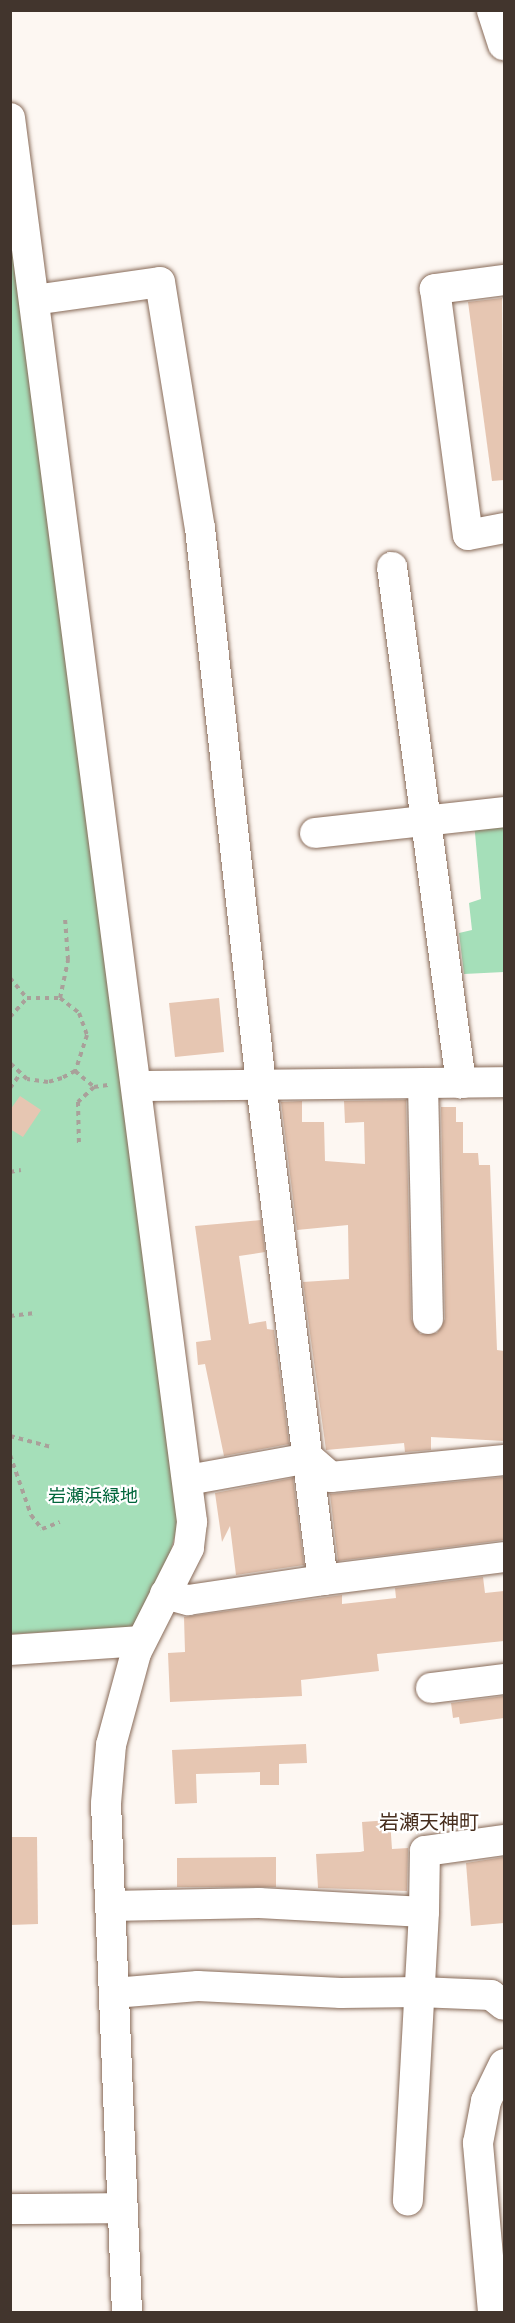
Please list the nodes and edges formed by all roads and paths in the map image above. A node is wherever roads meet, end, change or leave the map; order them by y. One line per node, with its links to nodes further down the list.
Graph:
1 (493, 10): 2 (main road)
2 (504, 43)
3 (10, 118): 5 (street)
4 (504, 280): 6 (street)
5 (34, 300): 22 (street); 23 (street)
6 (504, 528)
7 (392, 567): 9 (street)
8 (504, 812): 9 (street)
9 (426, 821): 10 (street); 21 (street)
10 (315, 833)
11 (65, 918): 14 (path)
12 (10, 978): 13 (path)
13 (27, 998): 14 (path); 15 (path)
14 (60, 998): 17 (path)
15 (10, 1017)
16 (10, 1063): 18 (path)
17 (75, 1071): 18 (path); 25 (path)
18 (20, 1074): 24 (path)
19 (504, 1082): 21 (street)
20 (423, 1083): 21 (street); 22 (street); 30 (street)
21 (460, 1083)
22 (261, 1084): 23 (street); 34 (street)
23 (135, 1086): 36 (street)
24 (10, 1088)
25 (79, 1146)
26 (21, 1170): 27 (path)
27 (10, 1172)
28 (33, 1313): 29 (path)
29 (10, 1316)
30 (428, 1319)
31 (10, 1436): 32 (path)
32 (51, 1447)
33 (10, 1455): 37 (path)
34 (309, 1458): 35 (street); 36 (street); 39 (street)
35 (504, 1460)
36 (188, 1480): 40 (street)
37 (60, 1522)
38 (504, 1557): 39 (street)
39 (323, 1580): 40 (street)
40 (165, 1594): 41 (street)
41 (141, 1641): 42 (street); 46 (street)
42 (10, 1650)
43 (504, 1679): 44 (street)
44 (431, 1688)
45 (504, 1840): 47 (street)
46 (110, 1906): 47 (street); 49 (street)
47 (424, 1912): 48 (street)
48 (419, 1992): 49 (street); 50 (street); 52 (street)
49 (114, 1993): 53 (street)
50 (504, 2005)
51 (504, 2064): 56 (street)
52 (408, 2201)
53 (122, 2208): 54 (street); 55 (street)
54 (10, 2209)
55 (127, 2313)
56 (493, 2313)

